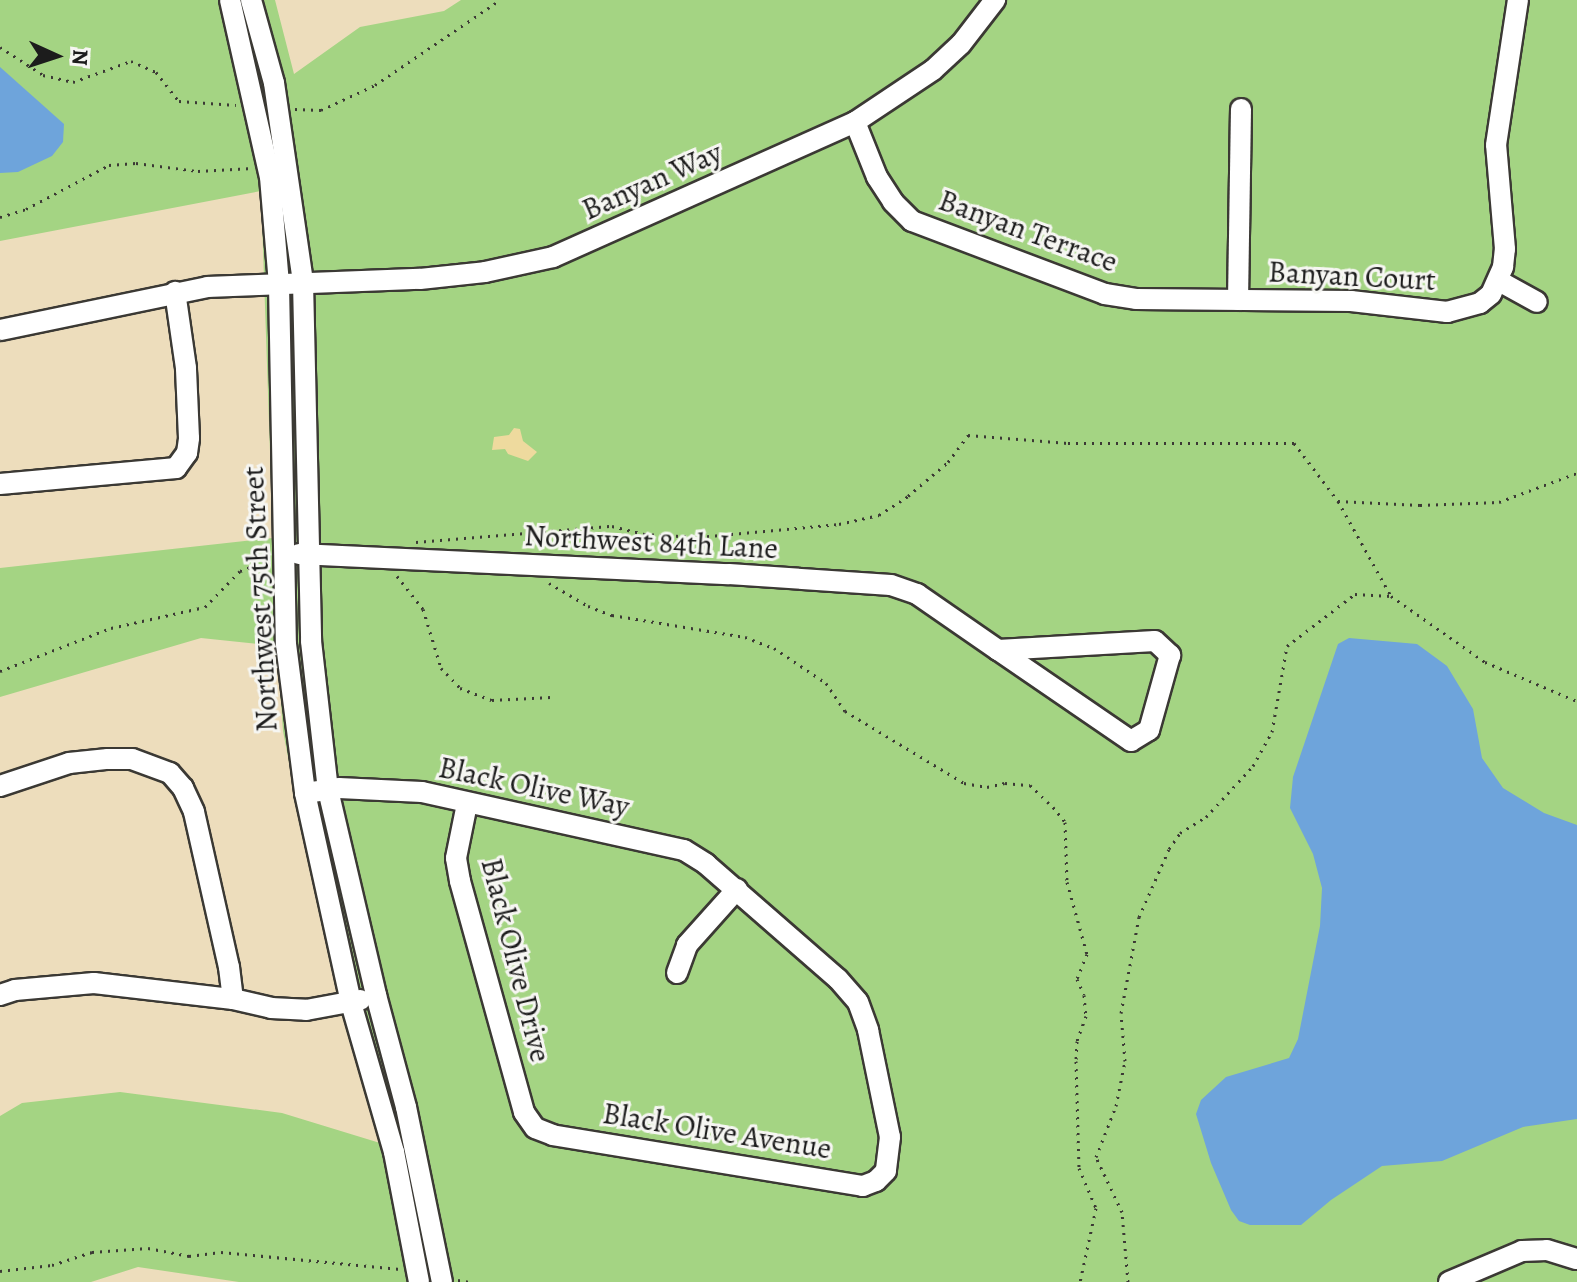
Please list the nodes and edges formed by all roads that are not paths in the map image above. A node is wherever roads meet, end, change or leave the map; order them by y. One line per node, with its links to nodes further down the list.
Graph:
1 (230, 0): 9 (street, Northwest 75th Street)
2 (251, 0): 8 (street, Northwest 75th Street)
3 (995, 0): 6 (street, Banyan Way)
4 (1518, 0): 7 (street)
5 (1241, 109): 11 (street)
6 (855, 122): 8 (street, Banyan Way); 11 (street, Banyan Terrace)
7 (1499, 281): 11 (street, Banyan Court); 12 (street)
8 (303, 282): 9 (street, Banyan Way); 16 (street, Northwest 75th Street)
9 (279, 285): 10 (street, Banyan Way); 15 (street, Northwest 75th Street)
10 (175, 292): 13 (street, Banyan Way); 14 (street)
11 (1238, 300)
12 (1537, 302)
13 (0, 330)
14 (0, 484)
15 (283, 554): 16 (street, Northwest 84th Lane); 20 (street, Northwest 75th Street)
16 (309, 554): 17 (street, Northwest 84th Lane); 19 (street, Northwest 75th Street)
17 (998, 650): 17 (street, Northwest 84th Lane)
18 (0, 786): 26 (street)
19 (328, 790): 20 (street, Black Olive Way); 21 (street, Black Olive Way); 25 (street, Northwest 75th Street)
20 (305, 793): 27 (street, Northwest 75th Street)
21 (467, 804): 22 (street, Black Olive Way); 28 (street, Black Olive Drive)
22 (737, 889): 23 (street); 29 (street, Black Olive Way)
23 (677, 973)
24 (0, 995): 26 (street)
25 (376, 995): 27 (street); 32 (street, Northwest 75th Street)
26 (233, 999): 27 (street)
27 (351, 1003): 31 (street, Northwest 75th Street)
28 (535, 1128): 29 (street, Black Olive Avenue)
29 (886, 1171)
30 (1577, 1259): 33 (street)
31 (418, 1277)
32 (442, 1282)
33 (1449, 1282)

